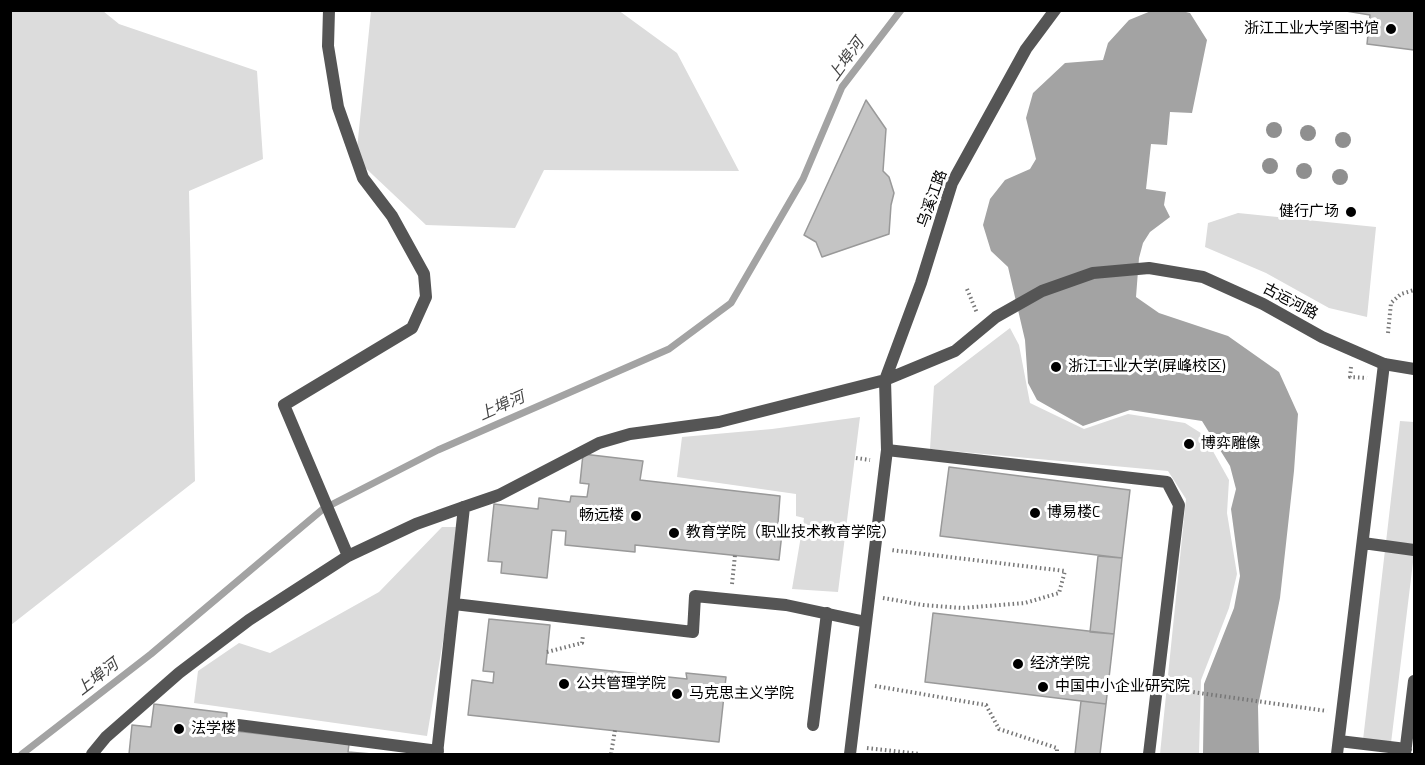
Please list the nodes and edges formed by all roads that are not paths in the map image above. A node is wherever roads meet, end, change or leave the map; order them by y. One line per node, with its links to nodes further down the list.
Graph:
1 (329, 10): 10 (street)
2 (1055, 10): 5 (street, 乌溪江路)
3 (1384, 364): 4 (street, 古运河路); 5 (street, 古运河路); 8 (street)
4 (1414, 369)
5 (885, 380): 6 (street); 7 (street, 古运河路)
6 (887, 450): 13 (street); 22 (street)
7 (464, 507): 10 (street, 古运河路); 11 (street)
8 (1363, 543): 9 (street); 17 (street)
9 (1414, 550)
10 (348, 556): 21 (street, 古运河路)
11 (454, 604): 12 (street); 20 (street)
12 (827, 614): 13 (street); 16 (street)
13 (866, 622): 18 (street)
14 (1414, 681): 19 (street)
15 (238, 725): 20 (street)
16 (813, 725)
17 (1339, 741): 19 (street); 23 (street)
18 (851, 750)
19 (1405, 752)
20 (437, 753)
21 (92, 754)
22 (1149, 754)
23 (1337, 754)

